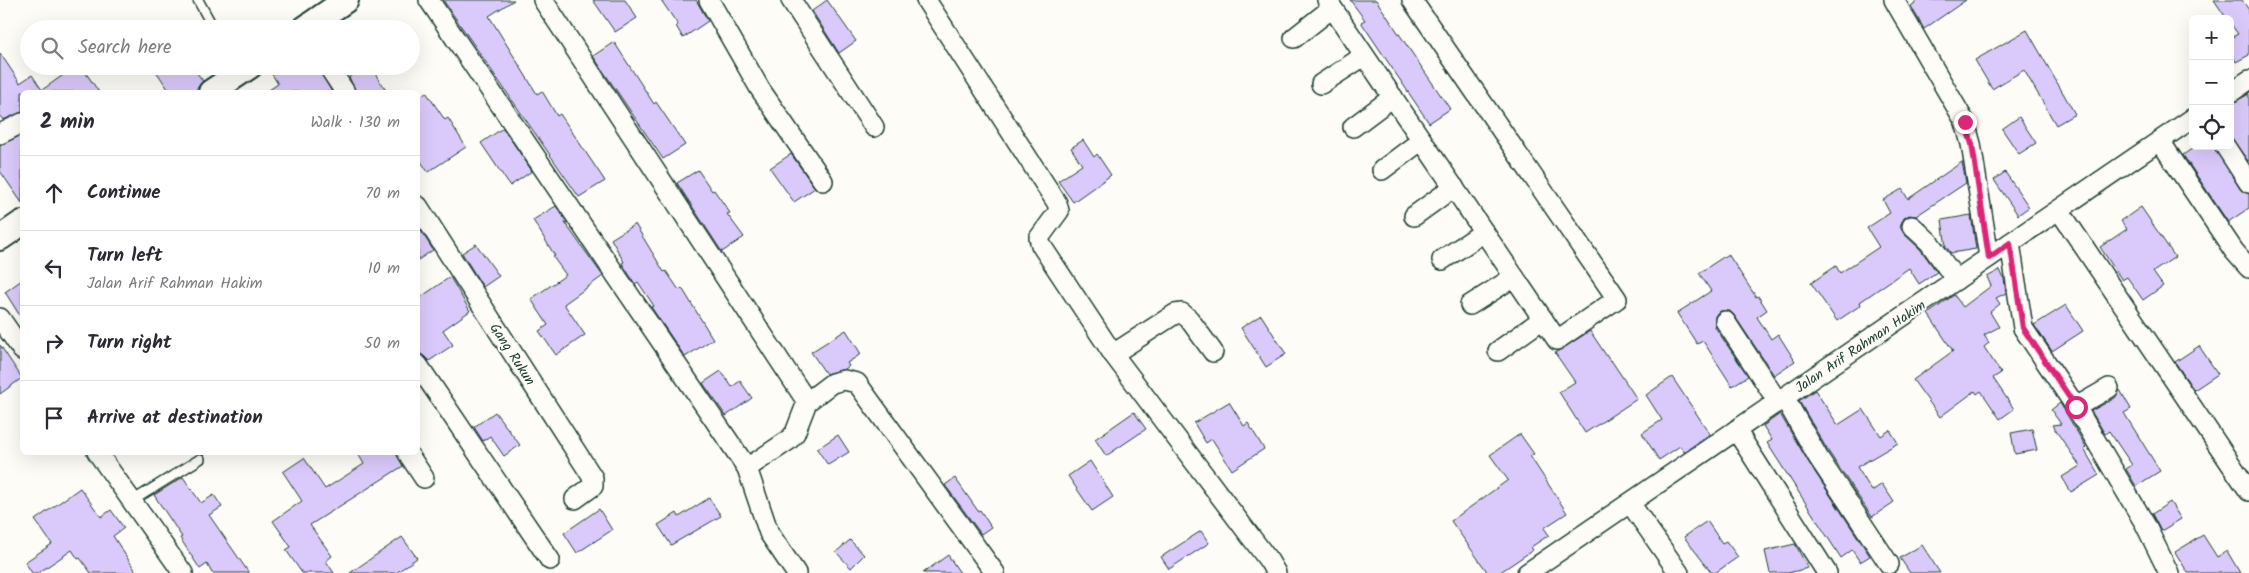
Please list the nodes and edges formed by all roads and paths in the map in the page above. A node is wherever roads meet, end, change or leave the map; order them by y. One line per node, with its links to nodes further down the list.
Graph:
1 (198, 0): 11 (lane)
2 (346, 0): 12 (street)
3 (429, 0): 62 (street)
4 (543, 0): 56 (street)
5 (709, 0): 30 (street)
6 (791, 0): 23 (street)
7 (926, 0): 52 (street)
8 (1412, 0): 47 (street)
9 (1894, 0): 40 (street)
10 (1330, 4): 13 (street); 14 (street)
11 (209, 20)
12 (317, 20)
13 (1294, 38)
14 (1364, 56): 17 (street); 20 (street)
15 (334, 75): 19 (street)
16 (2249, 80): 18 (street)
17 (1321, 84)
18 (2234, 89)
19 (344, 90)
20 (1393, 97): 24 (street); 26 (street)
21 (2189, 121): 27 (street, Jalan Arif Rahman Hakim)
22 (20, 124): 25 (street)
23 (874, 127)
24 (1353, 127)
25 (0, 134)
26 (1422, 140): 29 (street); 32 (street)
27 (2160, 141): 34 (street, Jalan Arif Rahman Hakim); 42 (street)
28 (2228, 150): 31 (street)
29 (1382, 170)
30 (823, 181)
31 (2249, 183)
32 (1454, 187): 35 (street); 38 (street)
33 (420, 209): 65 (street, Gang Rukun)
34 (2059, 210): 40 (street, Jalan Arif Rahman Hakim); 64 (street)
35 (1414, 216)
36 (20, 224): 39 (street)
37 (1912, 226): 44 (street)
38 (1484, 232): 41 (street); 43 (street)
39 (0, 238)
40 (1999, 250): 44 (street, Jalan Arif Rahman Hakim); 57 (street)
41 (1442, 260)
42 (2249, 268)
43 (1514, 277): 45 (street); 47 (street)
44 (1956, 280): 55 (street, Jalan Arif Rahman Hakim)
45 (1470, 305)
46 (0, 318): 49 (street)
47 (1543, 320): 50 (street)
48 (1725, 321): 55 (street)
49 (20, 347)
50 (1498, 351)
51 (1213, 352): 52 (street)
52 (1113, 354): 73 (street)
53 (420, 368): 68 (street)
54 (2109, 388): 57 (street)
55 (1781, 400): 58 (street, Jalan Arif Rahman Hakim); 69 (street)
56 (807, 402): 62 (street); 72 (street)
57 (2076, 407): 77 (street)
58 (1736, 430): 67 (street, Jalan Arif Rahman Hakim); 76 (street)
59 (99, 455): 66 (street)
60 (410, 455): 63 (street)
61 (200, 459): 66 (lane)
62 (747, 468): 71 (street)
63 (424, 478)
64 (2249, 491)
65 (575, 499)
66 (132, 501): 70 (street)
67 (1630, 503): 74 (street, Jalan Arif Rahman Hakim); 75 (street)
68 (550, 560)
69 (1890, 564)
70 (183, 573)
71 (796, 573)
72 (994, 573)
73 (1276, 573)
74 (1527, 573)
75 (1679, 573)
76 (1827, 573)
77 (2168, 573)

